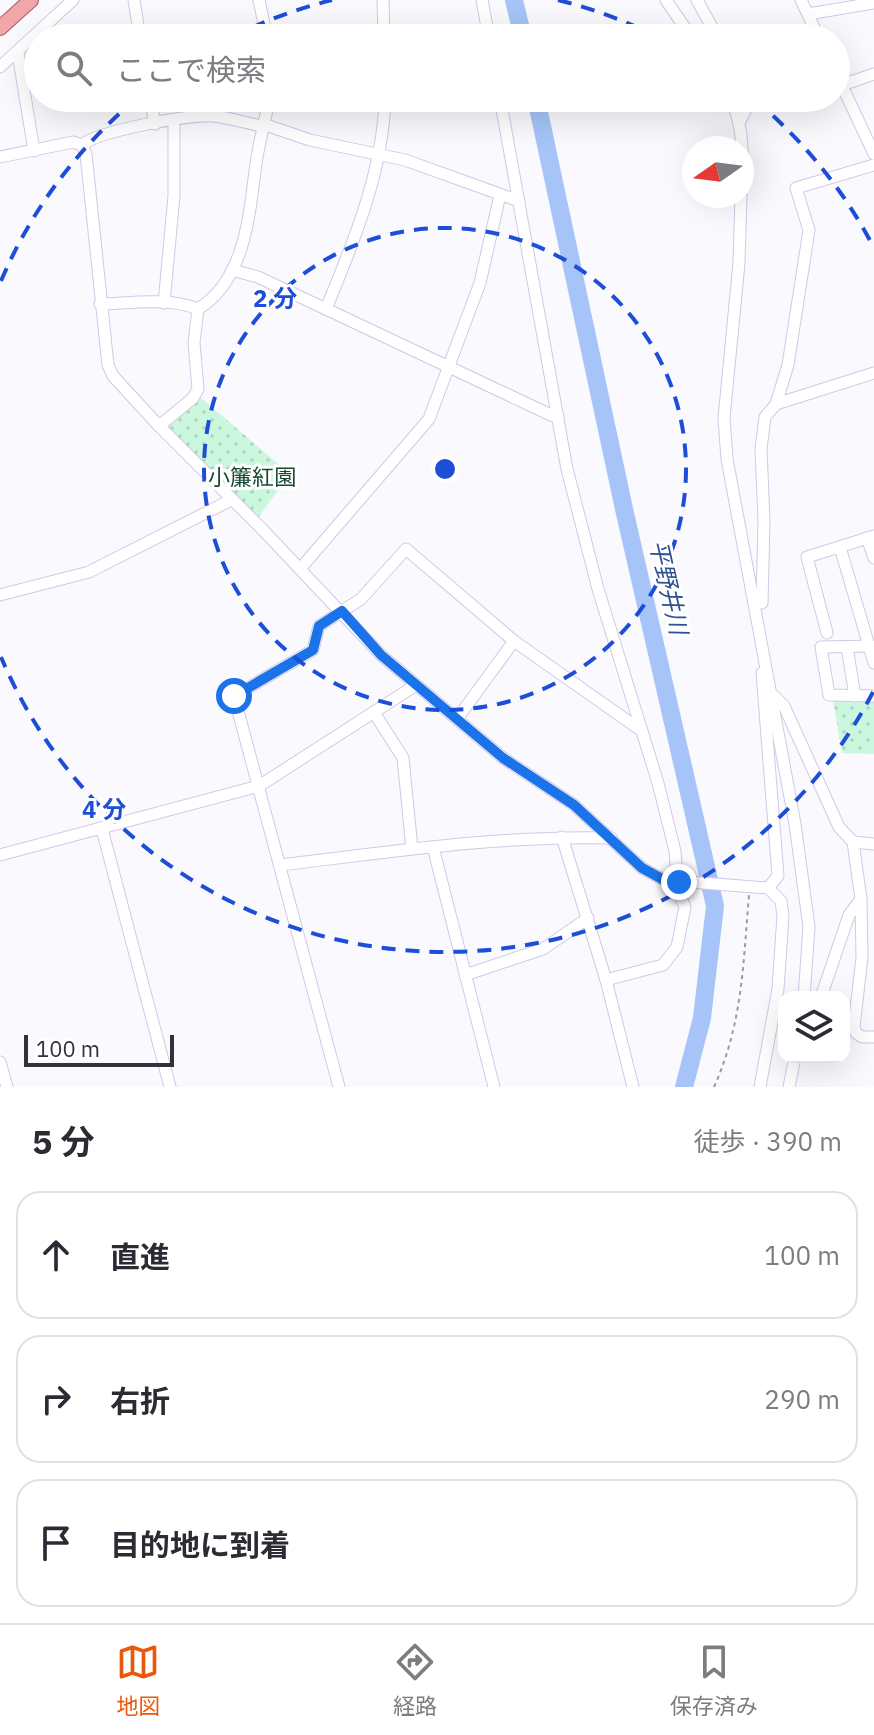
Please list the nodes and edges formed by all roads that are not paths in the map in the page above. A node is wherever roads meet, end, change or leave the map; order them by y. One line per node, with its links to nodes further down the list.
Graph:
1 (31, 0): 20 (main road)
2 (73, 0): 12 (street)
3 (134, 0): 13 (street)
4 (259, 0): 14 (street)
5 (383, 0): 15 (street)
6 (482, 0): 16 (street)
7 (666, 0): 17 (street)
8 (697, 0): 18 (street)
9 (801, 0): 11 (street)
10 (874, 3): 11 (street)
11 (808, 14): 19 (street)
12 (48, 24)
13 (138, 24)
14 (264, 24)
15 (384, 24)
16 (486, 24)
17 (682, 24)
18 (710, 24)
19 (813, 24)
20 (0, 28)
21 (24, 47): 22 (street)
22 (18, 53): 23 (street); 26 (street)
23 (0, 67)
24 (874, 74): 25 (street)
25 (850, 82)
26 (24, 90)
27 (850, 102): 43 (street)
28 (28, 112): 41 (street)
29 (153, 112): 37 (street)
30 (266, 112): 38 (street)
31 (384, 112): 42 (street)
32 (503, 112): 47 (street)
33 (736, 112): 36 (street)
34 (744, 112): 36 (street)
35 (174, 120): 37 (street); 38 (street); 50 (street)
36 (740, 121): 39 (street)
37 (155, 124): 40 (street)
38 (262, 125): 42 (street); 49 (street)
39 (741, 136)
40 (82, 145): 41 (street); 51 (street)
41 (34, 151): 44 (street)
42 (380, 154): 46 (street); 53 (street)
43 (874, 154)
44 (0, 157)
45 (874, 165): 56 (street)
46 (500, 195): 47 (street); 54 (street)
47 (519, 201): 57 (street)
48 (741, 208): 68 (street)
49 (232, 270): 52 (street); 53 (street)
50 (164, 303): 51 (street); 52 (street)
51 (100, 304): 58 (street)
52 (198, 309): 58 (street)
53 (326, 309): 54 (street)
54 (448, 366): 57 (street); 63 (street)
55 (874, 373): 56 (street)
56 (776, 404): 68 (street)
57 (558, 416): 78 (street)
58 (159, 426): 59 (street)
59 (231, 500): 63 (street); 64 (street)
60 (871, 537): 61 (street); 62 (street)
61 (840, 547): 66 (street); 69 (street)
62 (874, 558)
63 (300, 569): 65 (street)
64 (0, 595)
65 (342, 611): 67 (street); 72 (street); 79 (street)
66 (827, 633)
67 (514, 641): 77 (street); 78 (street)
68 (763, 641): 73 (street); 90 (street)
69 (872, 646): 70 (street); 71 (street)
70 (847, 647): 74 (street); 74 (street)
71 (874, 663)
72 (416, 685): 76 (street); 77 (street)
73 (773, 695): 83 (street); 95 (street)
74 (855, 696): 75 (street)
75 (874, 696)
76 (375, 714): 79 (street); 86 (street)
77 (457, 719): 82 (street)
78 (642, 732): 89 (street)
79 (259, 786): 80 (street); 88 (street)
80 (102, 829): 87 (street); 101 (street)
81 (562, 837): 82 (street); 85 (street); 92 (street)
82 (611, 838): 89 (street)
83 (853, 842): 84 (street); 91 (street)
84 (874, 844)
85 (433, 847): 86 (street); 93 (street)
86 (412, 849): 88 (street)
87 (0, 855)
88 (280, 865): 102 (street)
89 (683, 882): 90 (street); 94 (street)
90 (768, 888): 105 (street)
91 (861, 899): 96 (street); 97 (street)
92 (588, 918): 93 (street); 94 (street)
93 (465, 975): 103 (street)
94 (606, 980): 104 (street)
95 (804, 991)
96 (823, 991)
97 (874, 1037)
98 (0, 1062): 100 (street)
99 (796, 1063): 106 (street)
100 (7, 1087)
101 (170, 1087)
102 (339, 1087)
103 (494, 1087)
104 (633, 1087)
105 (760, 1087)
106 (789, 1087)

